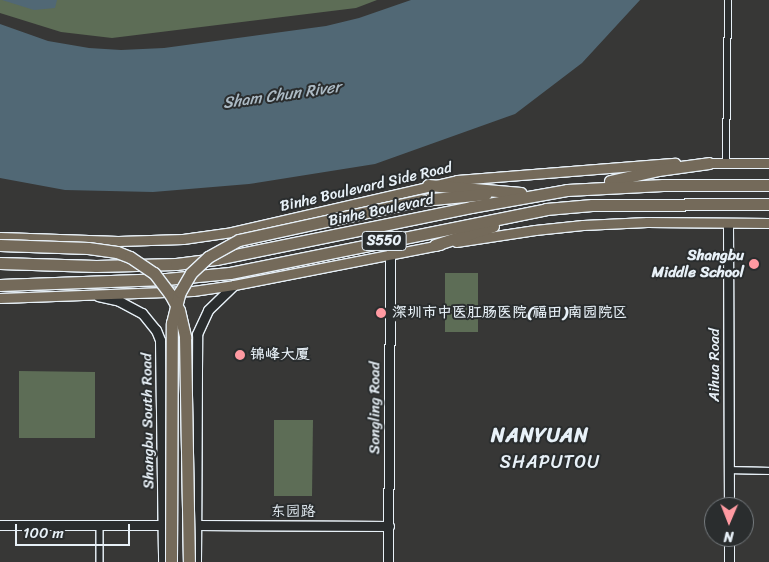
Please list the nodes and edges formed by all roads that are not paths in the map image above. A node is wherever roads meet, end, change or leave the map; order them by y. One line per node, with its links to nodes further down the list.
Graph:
1 (728, 0): 3 (street)
2 (709, 162): 3 (main road, Binhe Boulevard Side Road); 5 (main road, Binhe Boulevard Side Road); 7 (highway)
3 (726, 162): 4 (main road, Binhe Boulevard Side Road)
4 (769, 163)
5 (428, 185): 8 (highway); 14 (main road, Binhe Boulevard Side Road)
6 (769, 185): 7 (highway, Binhe Boulevard / S550)
7 (567, 190): 9 (highway, Binhe Boulevard / S550)
8 (497, 192): 9 (highway); 36 (highway, bridge)
9 (545, 193): 18 (highway, Binhe Boulevard / S550)
10 (769, 204): 11 (highway, Binhe Boulevard / S550)
11 (546, 210): 16 (highway); 19 (highway, Binhe Boulevard / S550)
12 (728, 223): 13 (main road); 16 (main road); 25 (street, Aihua Road)
13 (769, 223)
14 (0, 237)
15 (0, 245): 37 (highway, bridge)
16 (435, 245): 17 (main road)
17 (390, 254): 20 (main road); 32 (street, Songling Road)
18 (2, 264)
19 (0, 283)
20 (234, 285): 21 (main road); 23 (street)
21 (89, 295): 22 (main road); 24 (street, Shangbu South Road)
22 (0, 298)
23 (196, 348): 24 (street); 31 (street)
24 (162, 351): 30 (street, Shangbu South Road)
25 (729, 470): 26 (street); 27 (street, Aihua Road)
26 (769, 470)
27 (729, 497)
28 (100, 524): 29 (street); 30 (street); 34 (street)
29 (0, 525)
30 (163, 525): 35 (street, Shangbu South Road)
31 (196, 525): 32 (street, 东园路); 38 (street)
32 (388, 526): 39 (street, Songling Road)
33 (729, 547): 40 (street)
34 (100, 562)
35 (163, 562)
36 (171, 562)
37 (189, 562)
38 (196, 562)
39 (388, 562)
40 (729, 562)

